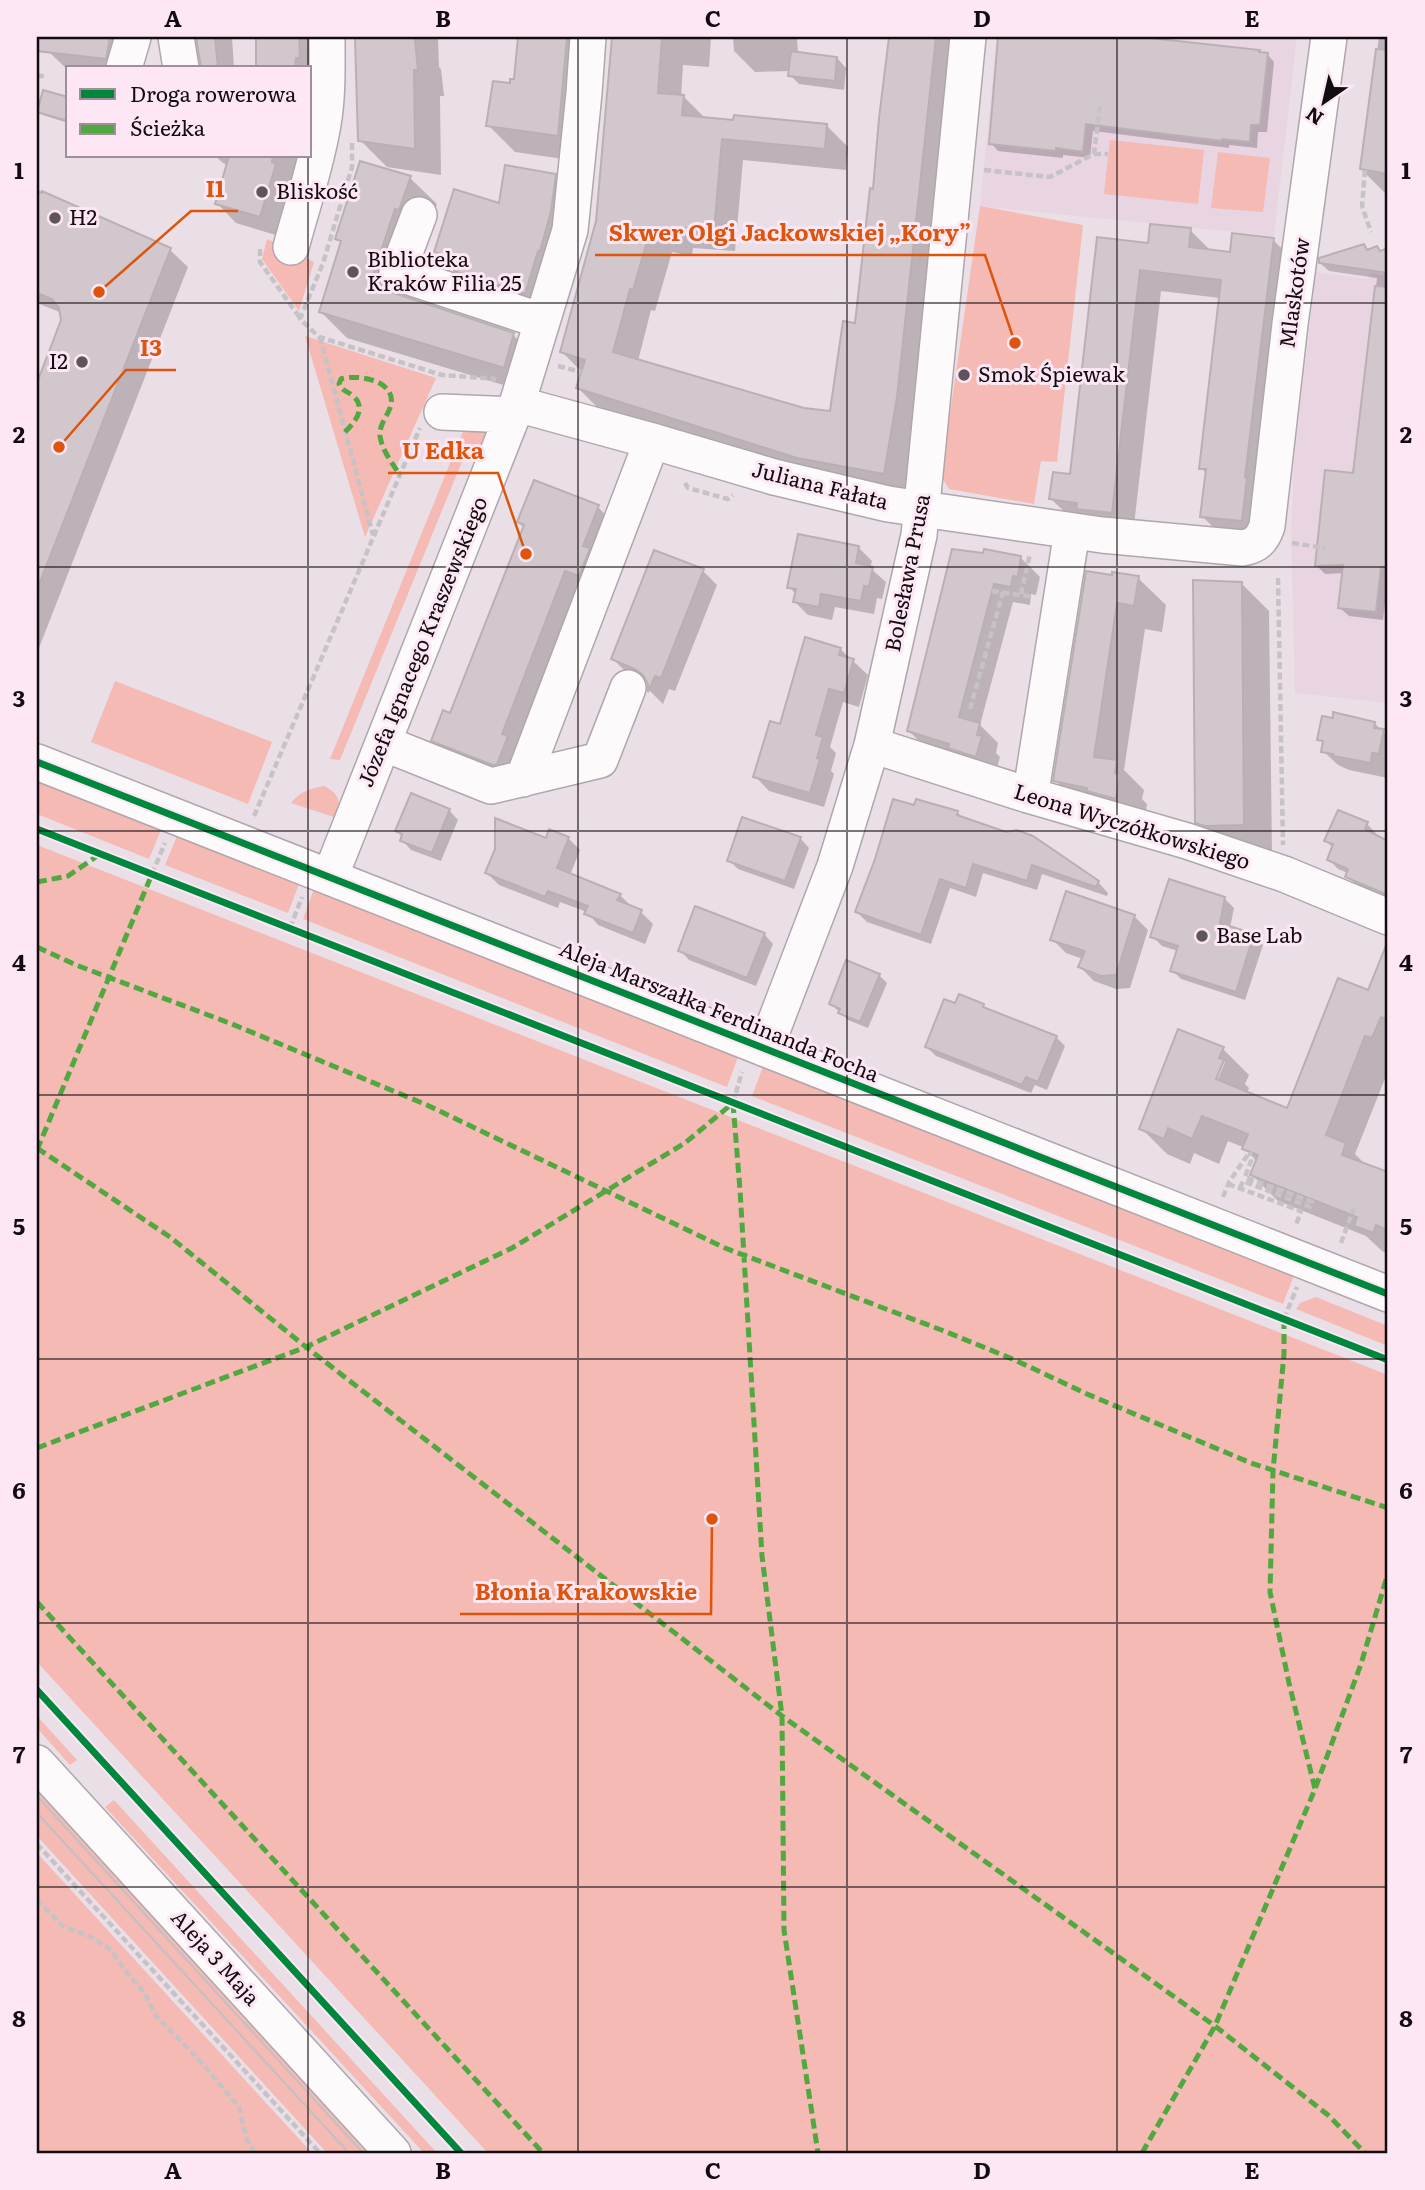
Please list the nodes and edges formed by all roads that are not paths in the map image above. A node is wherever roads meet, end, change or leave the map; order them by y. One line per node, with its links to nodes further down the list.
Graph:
1 (133, 37): 7 (street)
2 (176, 37): 8 (street)
3 (327, 37): 10 (street)
4 (587, 37): 11 (street, Józefa Ignacego Kraszewskiego)
5 (968, 37): 15 (street, Bolesława Prusa)
6 (1329, 37): 17 (street, Mlaskotów)
7 (125, 66)
8 (181, 66)
9 (419, 215): 11 (street)
10 (291, 247)
11 (542, 321): 12 (street, Józefa Ignacego Kraszewskiego)
12 (526, 391): 13 (street, Juliana Fałata); 14 (street, Juliana Fałata); 19 (street, Józefa Ignacego Kraszewskiego)
13 (433, 408)
14 (652, 440): 15 (street, Juliana Fałata); 22 (street)
15 (923, 509): 16 (street, Juliana Fałata); 20 (street, Bolesława Prusa)
16 (1072, 531): 17 (street, Juliana Fałata); 23 (street)
17 (1270, 544)
18 (628, 688): 22 (street)
19 (383, 743): 22 (street); 24 (street, Józefa Ignacego Kraszewskiego)
20 (872, 745): 23 (street, Leona Wyczółkowskiego); 26 (street, Bolesława Prusa)
21 (37, 762): 24 (street, Aleja Marszałka Ferdinanda Focha)
22 (523, 779)
23 (1028, 795): 25 (street, Leona Wyczółkowskiego)
24 (330, 877): 26 (street, Aleja Marszałka Ferdinanda Focha)
25 (1388, 917)
26 (754, 1059): 27 (street, Aleja Marszałka Ferdinanda Focha)
27 (1388, 1294)
28 (37, 1763): 29 (street, Aleja 3 Maja)
29 (393, 2153)

